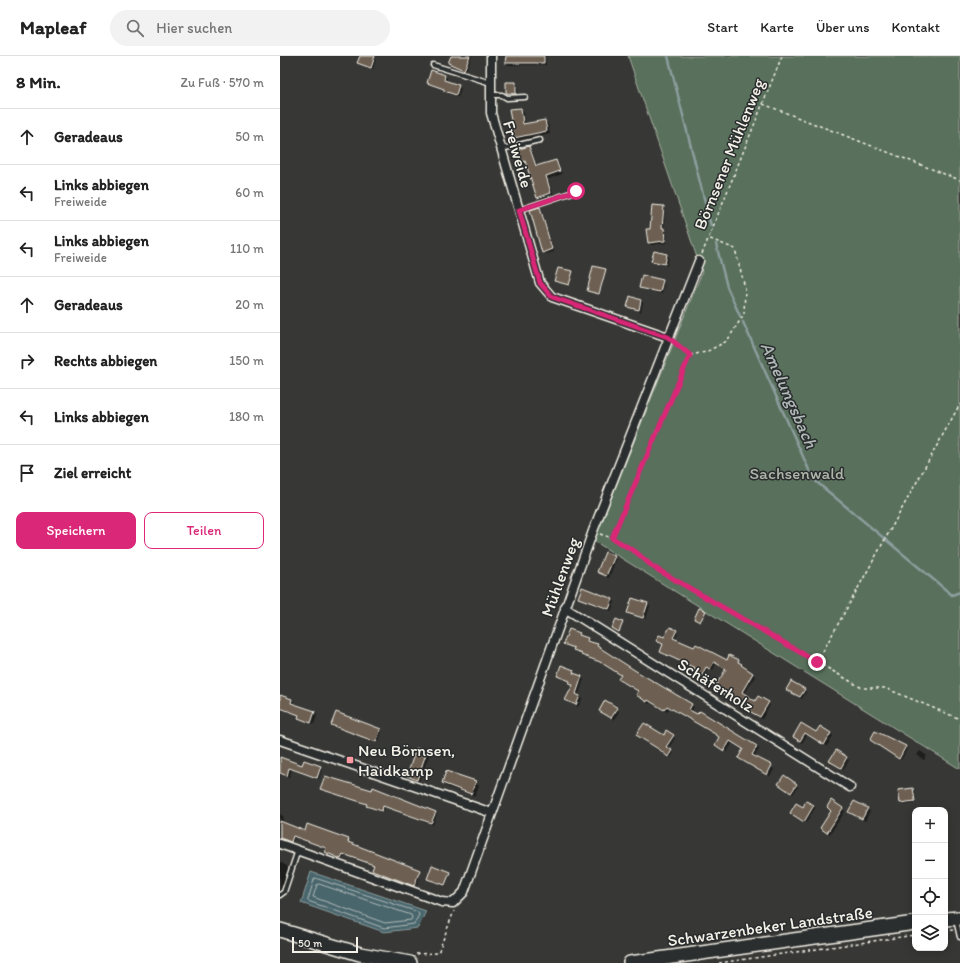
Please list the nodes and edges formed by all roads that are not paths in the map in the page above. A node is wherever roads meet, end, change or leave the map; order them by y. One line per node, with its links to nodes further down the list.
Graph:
1 (491, 56): 3 (street, Freiweide)
2 (433, 65): 3 (lane)
3 (491, 83): 4 (street, Freiweide)
4 (491, 95): 5 (lane); 7 (street, Freiweide)
5 (525, 97)
6 (540, 140): 7 (lane)
7 (501, 149): 9 (street, Freiweide)
8 (576, 191): 9 (lane)
9 (519, 210): 11 (street, Freiweide)
10 (699, 261): 11 (street, Mühlenweg)
11 (668, 337): 12 (street, Mühlenweg)
12 (565, 608): 14 (street, Schäferholz); 15 (street, Mühlenweg)
13 (280, 740): 15 (street)
14 (850, 787)
15 (492, 813): 17 (street, Mühlenweg)
16 (280, 844): 17 (street)
17 (298, 850): 18 (lane)
18 (280, 895)
19 (953, 918): 22 (lane)
20 (912, 923): 24 (main road, Schwarzenbeker Landstraße)
21 (280, 930): 23 (main road)
22 (960, 937)
23 (412, 958)
24 (630, 963)

